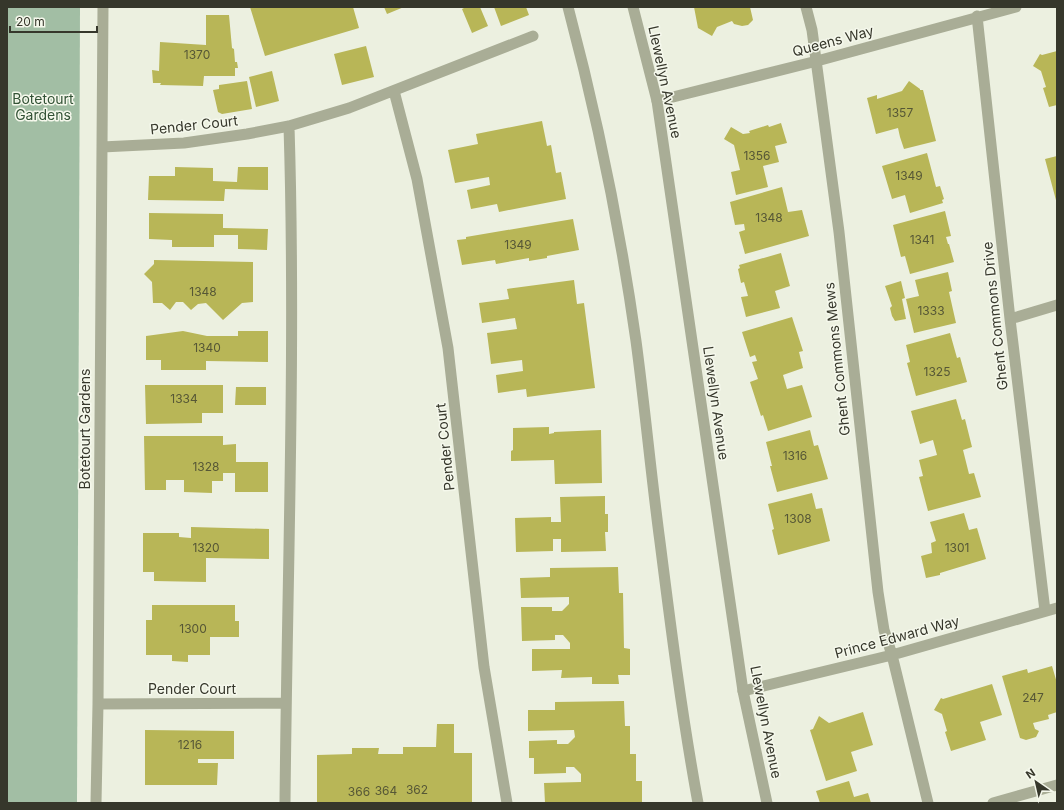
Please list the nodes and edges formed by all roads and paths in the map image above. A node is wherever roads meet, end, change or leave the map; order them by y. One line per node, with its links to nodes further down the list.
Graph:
1 (103, 7): 12 (street, Botetourt Gardens)
2 (568, 7): 25 (street)
3 (634, 7): 10 (street, Llewellyn Avenue)
4 (806, 7): 8 (street, Ghent Commons Mews)
5 (1016, 7): 6 (street, Queens Way)
6 (977, 16): 8 (street, Queens Way); 14 (street, Ghent Commons Drive)
7 (534, 36): 9 (street, Pender Court)
8 (817, 61): 10 (street, Queens Way); 17 (street, Ghent Commons Mews)
9 (394, 92): 11 (street, Pender Court); 24 (street, Pender Court)
10 (657, 101): 18 (street, Llewellyn Avenue)
11 (289, 126): 12 (street, Pender Court); 19 (street)
12 (102, 147): 20 (street, Botetourt Gardens)
13 (1057, 305): 14 (street)
14 (1010, 319): 16 (street, Ghent Commons Drive)
15 (1057, 608): 16 (street, Prince Edward Way)
16 (1045, 611): 17 (street, Prince Edward Way)
17 (892, 655): 18 (street, Prince Edward Way); 27 (street, Ghent Commons Mews)
18 (743, 691): 26 (street, Llewellyn Avenue)
19 (286, 703): 20 (street, Pender Court); 23 (street)
20 (98, 704): 22 (street, Botetourt Gardens)
21 (1057, 785): 28 (street)
22 (96, 803)
23 (285, 803)
24 (507, 803)
25 (698, 803)
26 (767, 803)
27 (928, 803)
28 (993, 803)

